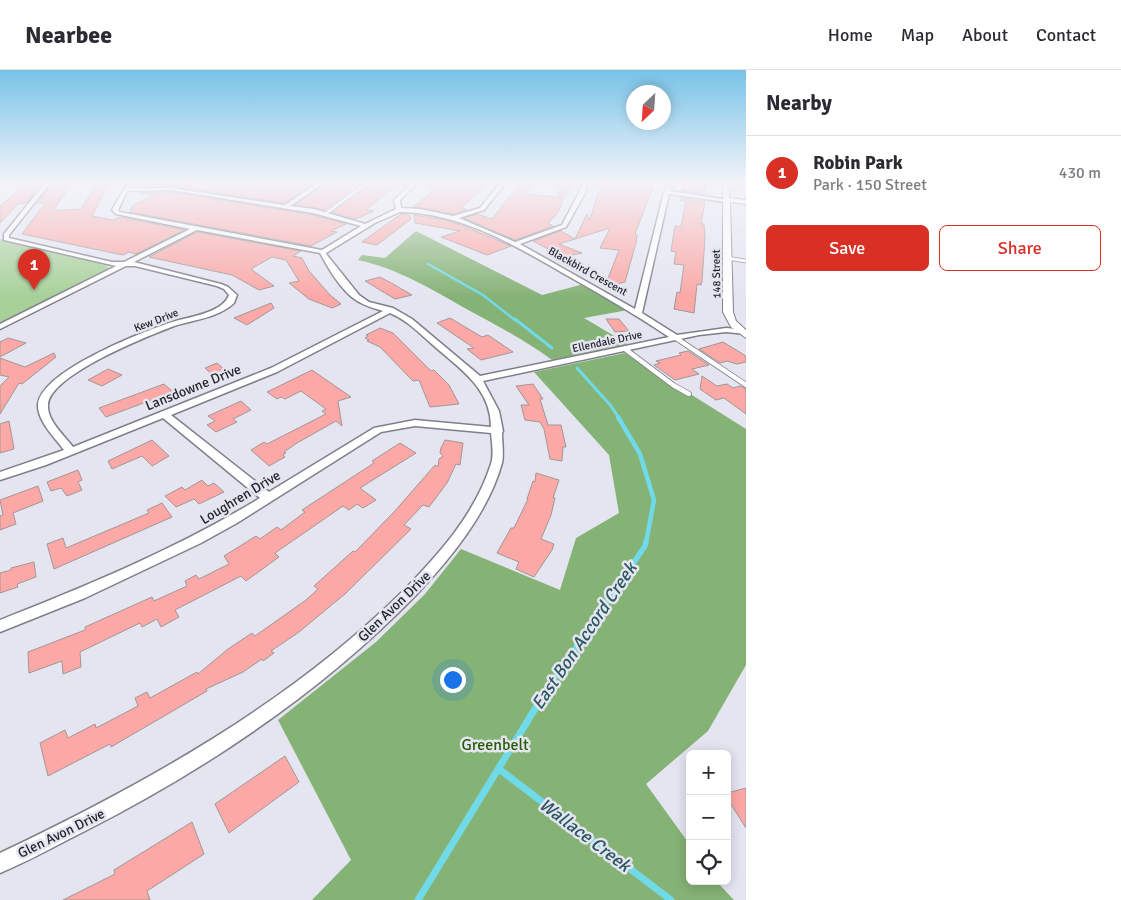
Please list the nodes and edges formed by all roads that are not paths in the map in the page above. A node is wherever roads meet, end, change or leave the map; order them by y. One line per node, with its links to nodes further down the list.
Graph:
1 (19, 221): 15 (street)
2 (160, 221): 10 (street)
3 (349, 221): 9 (street)
4 (378, 221): 9 (street)
5 (460, 221): 11 (street, Blackbird Crescent)
6 (567, 221): 11 (street)
7 (660, 221): 17 (street)
8 (726, 221): 13 (street, 148 Street)
9 (367, 226): 12 (street)
10 (196, 228): 12 (street); 15 (street)
11 (515, 244): 17 (street, Blackbird Crescent)
12 (323, 252): 16 (street, Glen Avon Drive)
13 (727, 258): 14 (lane); 19 (street, 148 Street)
14 (746, 261)
15 (124, 264): 18 (street); 27 (street, Kew Drive)
16 (390, 310): 22 (street, Glen Avon Drive); 25 (street, Lansdowne Drive)
17 (638, 313): 20 (street, Blackbird Crescent)
18 (0, 327)
19 (744, 333): 20 (street, Ellendale Drive)
20 (676, 338): 21 (street, Ellendale Drive); 23 (lane)
21 (625, 349): 22 (street, Ellendale Drive); 24 (lane)
22 (478, 379): 26 (street, Glen Avon Drive)
23 (746, 384)
24 (689, 394)
25 (165, 415): 27 (street, Lansdowne Drive); 29 (street)
26 (498, 431): 29 (street, Loughren Drive); 32 (street, Glen Avon Drive)
27 (71, 452): 28 (street, Lansdowne Drive)
28 (0, 476)
29 (268, 498): 30 (street, Loughren Drive)
30 (0, 626)
31 (0, 853): 32 (street)
32 (0, 863)

